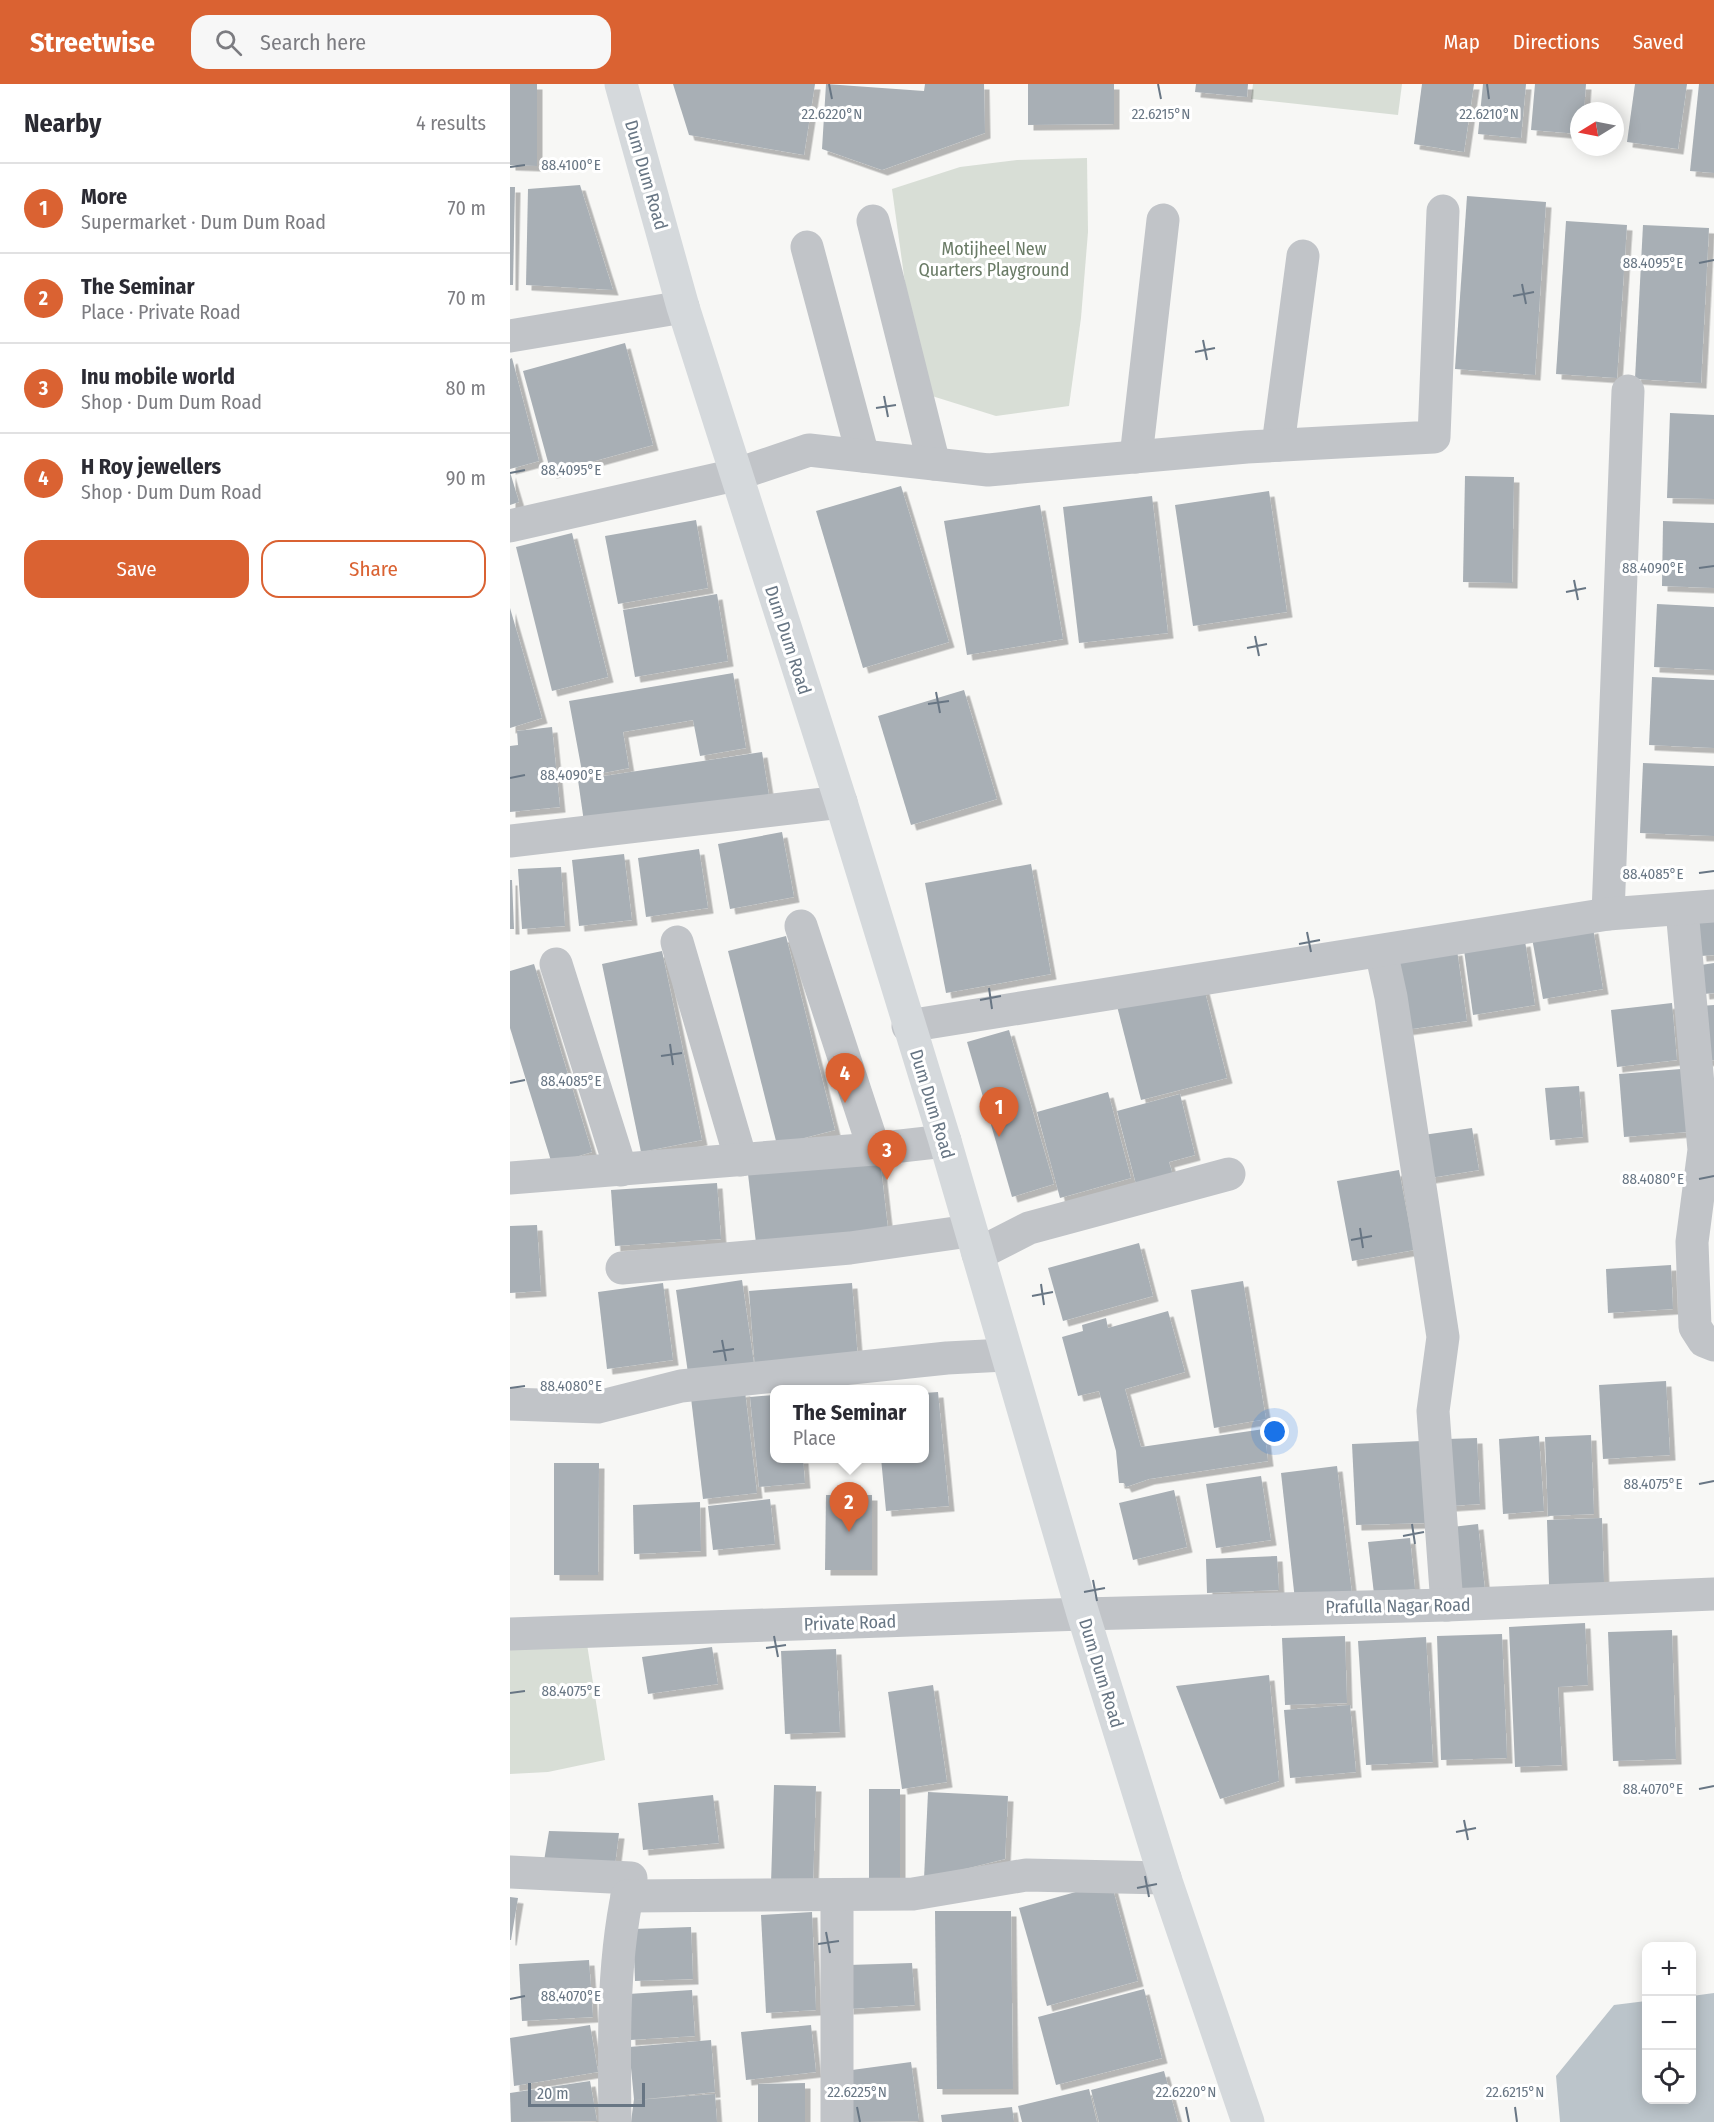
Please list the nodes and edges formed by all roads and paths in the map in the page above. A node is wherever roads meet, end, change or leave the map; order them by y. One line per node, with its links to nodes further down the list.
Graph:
1 (621, 84): 7 (main road, Dum Dum Road)
2 (1443, 211): 10 (street)
3 (1163, 220): 12 (street)
4 (873, 221): 13 (street)
5 (807, 247): 11 (street)
6 (1303, 256): 10 (street)
7 (683, 307): 8 (street); 14 (main road, Dum Dum Road)
8 (510, 336)
9 (1628, 391): 19 (street)
10 (1278, 445): 12 (street)
11 (863, 456): 13 (street); 14 (street)
12 (1136, 457): 13 (street)
13 (934, 464)
14 (735, 475): 15 (street); 16 (main road, Dum Dum Road)
15 (510, 526)
16 (841, 802): 17 (street); 24 (main road, Dum Dum Road)
17 (510, 841)
18 (1698, 908): 19 (street); 27 (street)
19 (1608, 914): 22 (street)
20 (801, 926): 26 (street)
21 (678, 942): 28 (street)
22 (1381, 951): 24 (street); 38 (street)
23 (556, 964): 29 (street)
24 (908, 1026): 25 (main road, Dum Dum Road)
25 (945, 1141): 26 (street); 32 (main road, Dum Dum Road)
26 (874, 1149): 28 (street)
27 (1709, 1149): 34 (street)
28 (741, 1160): 29 (street)
29 (621, 1170): 31 (street)
30 (1229, 1174): 32 (street)
31 (510, 1178)
32 (973, 1243): 33 (street); 35 (main road, Dum Dum Road)
33 (622, 1268)
34 (1714, 1345)
35 (1005, 1355): 36 (street); 39 (main road, Dum Dum Road)
36 (510, 1404)
37 (1714, 1594): 38 (street, Prafulla Nagar Road)
38 (1447, 1605): 39 (street, Prafulla Nagar Road)
39 (1083, 1614): 40 (street, Private Road); 42 (main road, Dum Dum Road)
40 (510, 1634)
41 (510, 1872): 44 (street)
42 (1165, 1878): 43 (street); 47 (main road, Dum Dum Road)
43 (837, 1895): 44 (street); 46 (street)
44 (627, 1896): 45 (street)
45 (615, 2122)
46 (837, 2122)
47 (1248, 2122)

